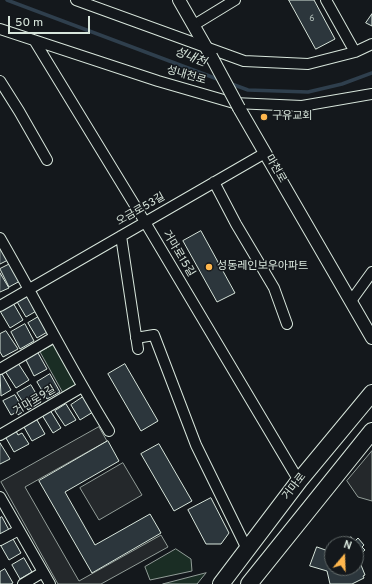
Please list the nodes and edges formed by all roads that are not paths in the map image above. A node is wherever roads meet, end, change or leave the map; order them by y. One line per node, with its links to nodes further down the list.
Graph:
1 (76, 0): 9 (street)
2 (179, 0): 5 (street, 마천로)
3 (235, 0): 5 (street)
4 (326, 0): 10 (street)
5 (194, 24): 9 (street, 마천로)
6 (0, 29): 7 (street, 성내천로)
7 (34, 40): 12 (street, 성내천로); 16 (street, 거마로15길)
8 (372, 44): 10 (street)
9 (209, 52): 10 (street); 13 (street, 마천로, bridge)
10 (355, 52)
11 (0, 82): 14 (street)
12 (372, 94)
13 (265, 152): 15 (street, 오금로53길); 21 (street, 마천로)
14 (47, 160)
15 (214, 182): 16 (street, 오금로53길); 23 (street)
16 (145, 222): 17 (street, 오금로53길); 34 (street, 거마로15길)
17 (121, 236): 20 (street, 오금로53길); 25 (street)
18 (0, 238): 20 (street)
19 (372, 272): 21 (street)
20 (29, 288): 22 (street, 오금로53길); 24 (street)
21 (351, 301): 26 (street, 마천로)
22 (0, 306)
23 (287, 324)
24 (54, 337): 28 (street); 29 (street)
25 (136, 338): 27 (street); 38 (street)
26 (372, 338)
27 (138, 349)
28 (0, 369)
29 (82, 387): 31 (street); 33 (street, 거마로9길)
30 (372, 393): 34 (main road, 거마로)
31 (109, 431)
32 (372, 431): 43 (main road)
33 (0, 435)
34 (299, 481): 38 (main road, 거마로)
35 (0, 497): 36 (street)
36 (19, 530): 37 (street); 39 (street)
37 (0, 540)
38 (247, 549): 42 (main road, 거마로)
39 (43, 572): 40 (street); 41 (street)
40 (23, 584)
41 (50, 584)
42 (221, 584)
43 (249, 584)

